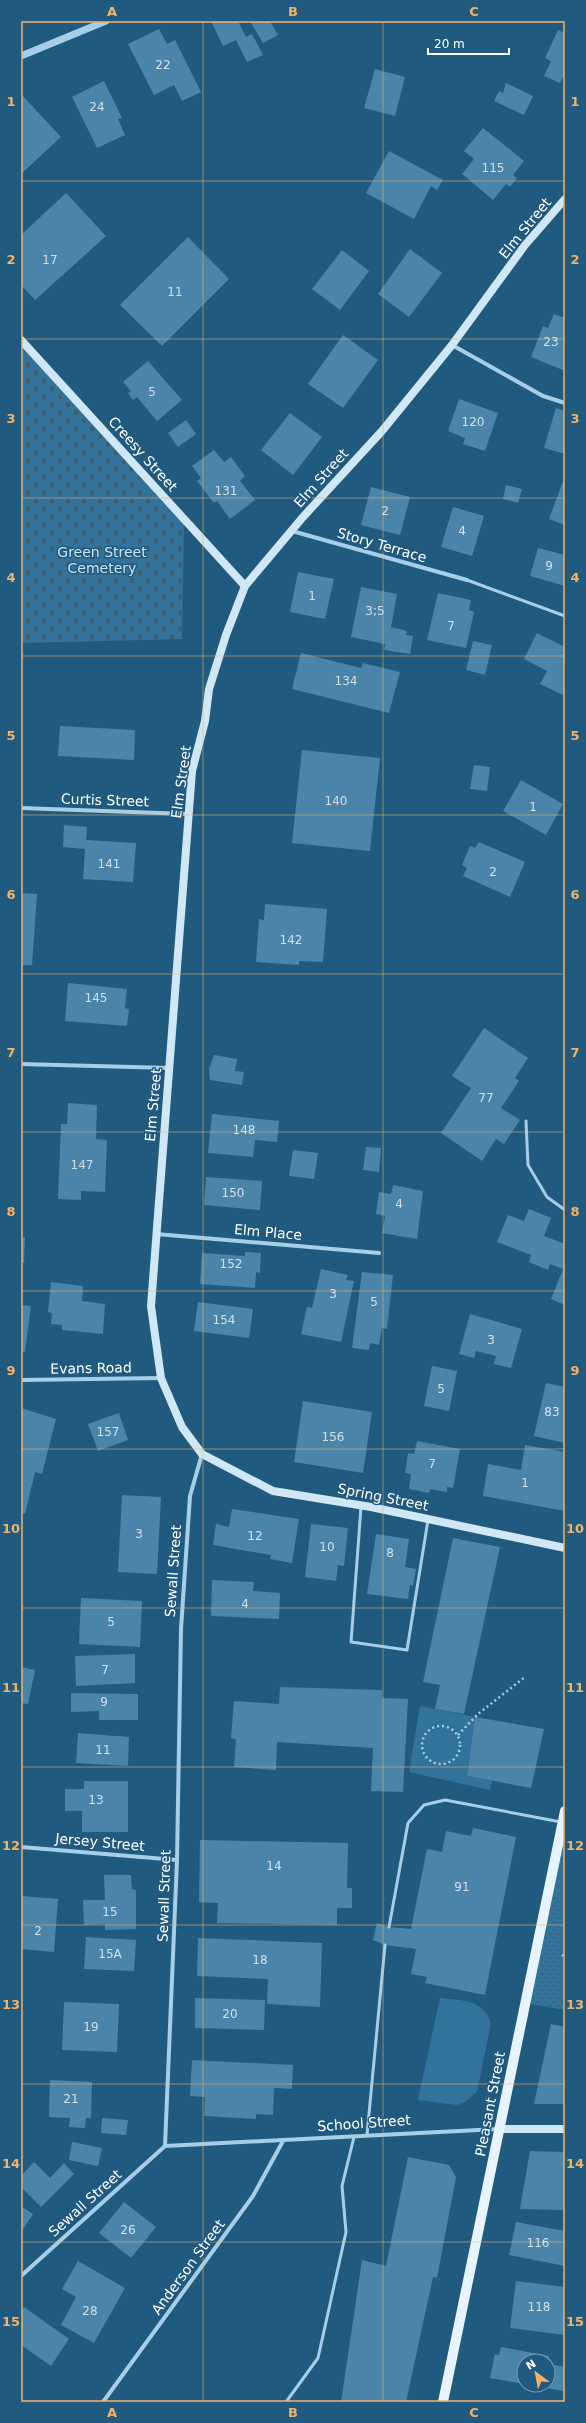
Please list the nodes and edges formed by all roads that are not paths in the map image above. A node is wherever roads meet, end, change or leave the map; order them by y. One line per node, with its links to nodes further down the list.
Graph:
1 (106, 21): 2 (street)
2 (21, 56)
3 (565, 199): 5 (main road, Elm Street)
4 (21, 340): 9 (main road, Creesy Street)
5 (452, 345): 6 (street); 7 (main road, Elm Street)
6 (565, 403)
7 (291, 531): 8 (street, Story Terrace); 9 (main road, Elm Street)
8 (467, 580): 10 (lane)
9 (245, 586): 12 (main road, Elm Street)
10 (565, 616)
11 (21, 808): 12 (street, Curtis Street)
12 (188, 814): 14 (main road, Elm Street)
13 (21, 1064): 14 (street)
14 (169, 1068): 17 (main road, Elm Street)
15 (526, 1121): 16 (lane)
16 (565, 1210)
17 (156, 1234): 18 (street, Elm Place); 19 (main road, Elm Street)
18 (379, 1253)
19 (161, 1378): 20 (street, Evans Road); 21 (main road, Elm Street)
20 (21, 1380)
21 (202, 1454): 22 (main road, Spring Street); 28 (street, Sewall Street)
22 (361, 1505): 23 (main road, Spring Street); 23 (lane)
23 (428, 1519): 24 (main road, Spring Street)
24 (565, 1548)
25 (565, 1811): 26 (main road, Pleasant Street)
26 (563, 1822): 29 (lane); 31 (main road, Pleasant Street)
27 (21, 1847): 28 (street, Jersey Street)
28 (177, 1860): 36 (street, Sewall Street)
29 (389, 1927)
30 (385, 1945): 33 (lane)
31 (500, 2129): 32 (main road, School Street); 33 (street, School Street); 40 (main road, Pleasant Street)
32 (565, 2129)
33 (367, 2135): 34 (street, School Street)
34 (354, 2137): 35 (street, School Street); 39 (lane)
35 (283, 2141): 36 (street, School Street); 38 (street, Anderson Street)
36 (165, 2146): 37 (street, Sewall Street)
37 (21, 2276)
38 (104, 2402)
39 (286, 2402)
40 (443, 2402)

